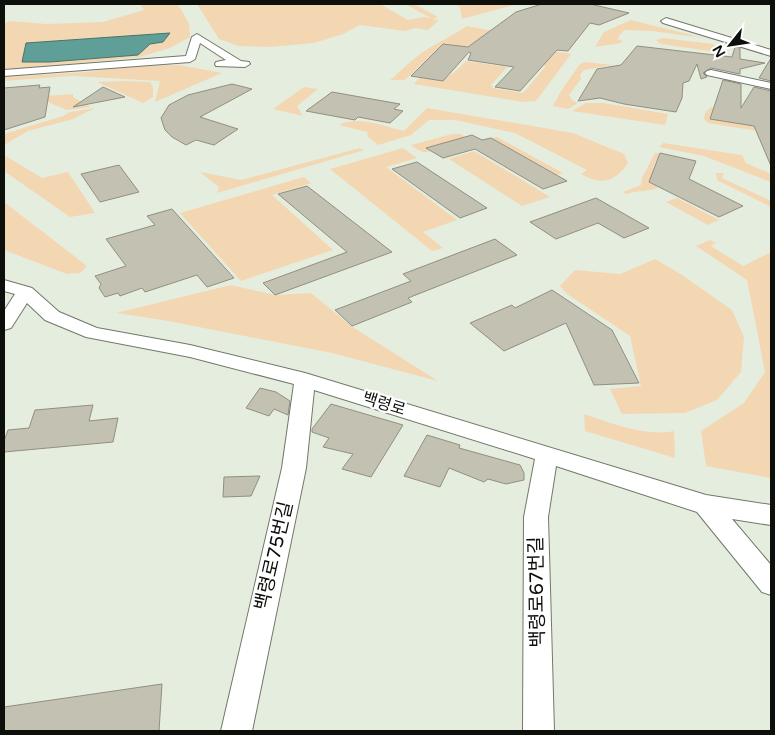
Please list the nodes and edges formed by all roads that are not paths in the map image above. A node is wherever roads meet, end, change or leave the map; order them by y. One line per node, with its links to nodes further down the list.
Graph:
1 (666, 21): 2 (street)
2 (771, 54)
3 (245, 64): 4 (street)
4 (4, 73)
5 (711, 73): 6 (street)
6 (771, 86)
7 (4, 285): 8 (street, 백령로)
8 (26, 292): 9 (street); 10 (street, 백령로)
9 (4, 324)
10 (305, 380): 11 (street, 백령로); 15 (street, 백령로75번길)
11 (547, 454): 12 (street, 백령로); 16 (street, 백령로67번길)
12 (706, 505): 13 (street, 백령로); 14 (street)
13 (771, 515)
14 (771, 584)
15 (236, 731)
16 (538, 731)

